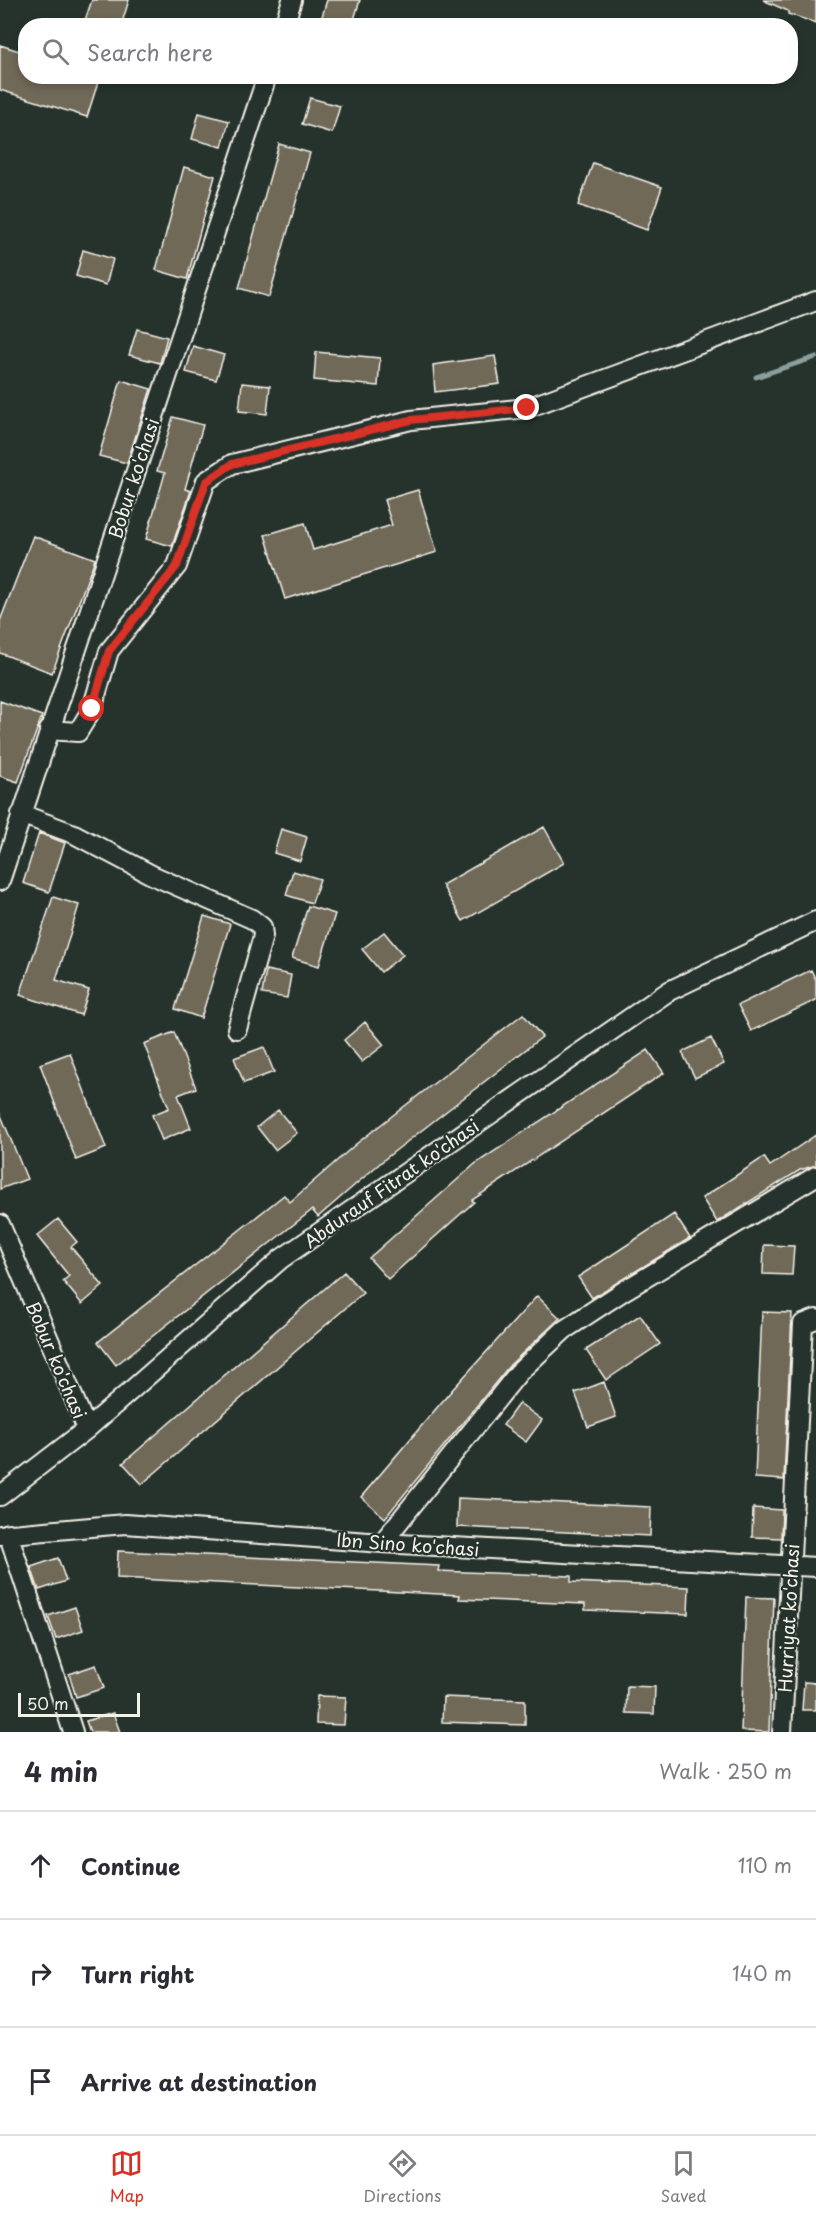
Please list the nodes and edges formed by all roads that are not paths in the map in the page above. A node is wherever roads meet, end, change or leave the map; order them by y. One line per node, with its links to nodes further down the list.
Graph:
1 (292, 0): 2 (street)
2 (286, 18)
3 (264, 84): 5 (street, Bobur ko'chasi)
4 (816, 301): 5 (street)
5 (49, 730): 6 (street, Bobur ko'chasi)
6 (21, 814): 7 (street, Bobur ko'chasi); 9 (street)
7 (0, 881)
8 (816, 921): 13 (street, Abdurauf Fitrat ko'chasi)
9 (237, 1029)
10 (816, 1176): 16 (street)
11 (0, 1224): 13 (street, Bobur ko'chasi)
12 (809, 1321): 17 (street, Hurriyat ko'chasi)
13 (87, 1429): 14 (street, Abdurauf Fitrat ko'chasi)
14 (0, 1496)
15 (4, 1534): 16 (street, Ibn Sino ko'chasi); 19 (street)
16 (382, 1544): 17 (street, Ibn Sino ko'chasi)
17 (791, 1566): 18 (street, Ibn Sino ko'chasi); 20 (street, Hurriyat ko'chasi)
18 (816, 1567)
19 (73, 1732)
20 (782, 1732)

